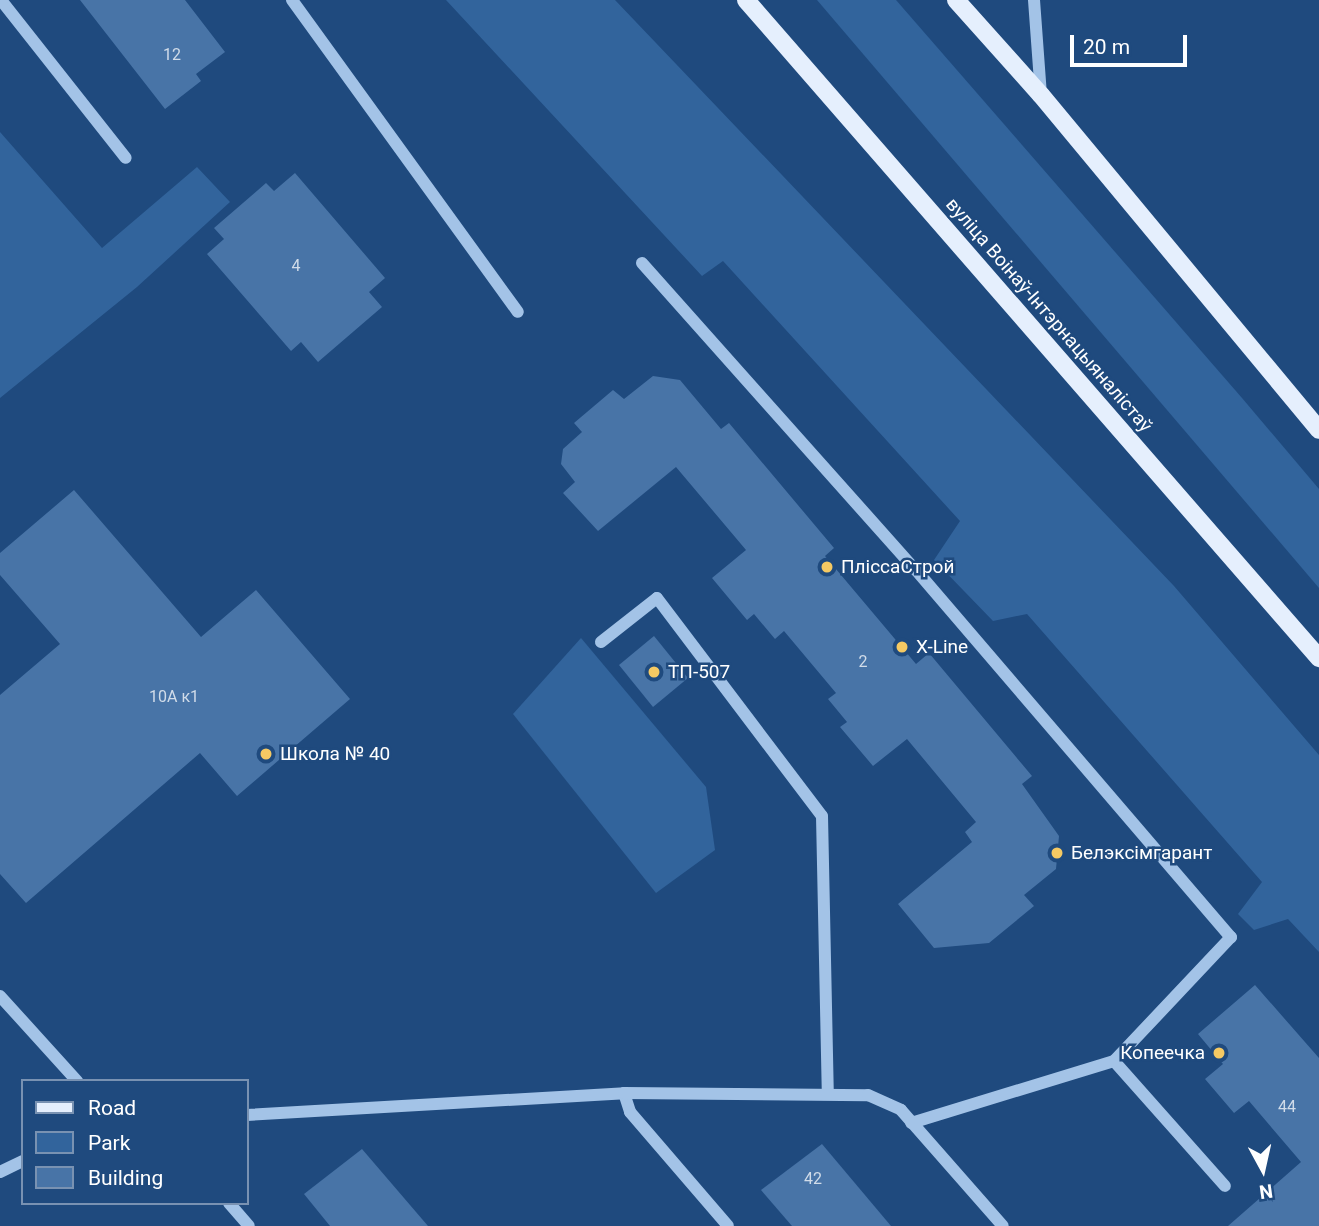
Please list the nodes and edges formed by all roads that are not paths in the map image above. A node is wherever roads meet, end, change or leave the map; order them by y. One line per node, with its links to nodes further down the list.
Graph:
1 (1, 0): 7 (lane)
2 (292, 0): 9 (lane)
3 (746, 0): 12 (main road, вуліца Воінаў-Інтэрнацыяналістаў)
4 (956, 0): 6 (main road)
5 (1034, 0): 6 (lane)
6 (1041, 95): 10 (main road)
7 (126, 158)
8 (642, 263): 14 (lane)
9 (518, 312)
10 (1319, 430)
11 (601, 642): 17 (lane)
12 (1319, 658)
13 (0, 996): 15 (lane)
14 (1114, 1061): 19 (lane); 22 (lane)
15 (74, 1079)
16 (624, 1093): 17 (lane); 18 (lane); 25 (lane)
17 (828, 1093): 19 (lane)
18 (248, 1115)
19 (912, 1123): 26 (lane)
20 (21, 1162): 21 (lane)
21 (0, 1172)
22 (1225, 1186)
23 (231, 1205): 24 (lane)
24 (249, 1226)
25 (728, 1226)
26 (1003, 1226)

